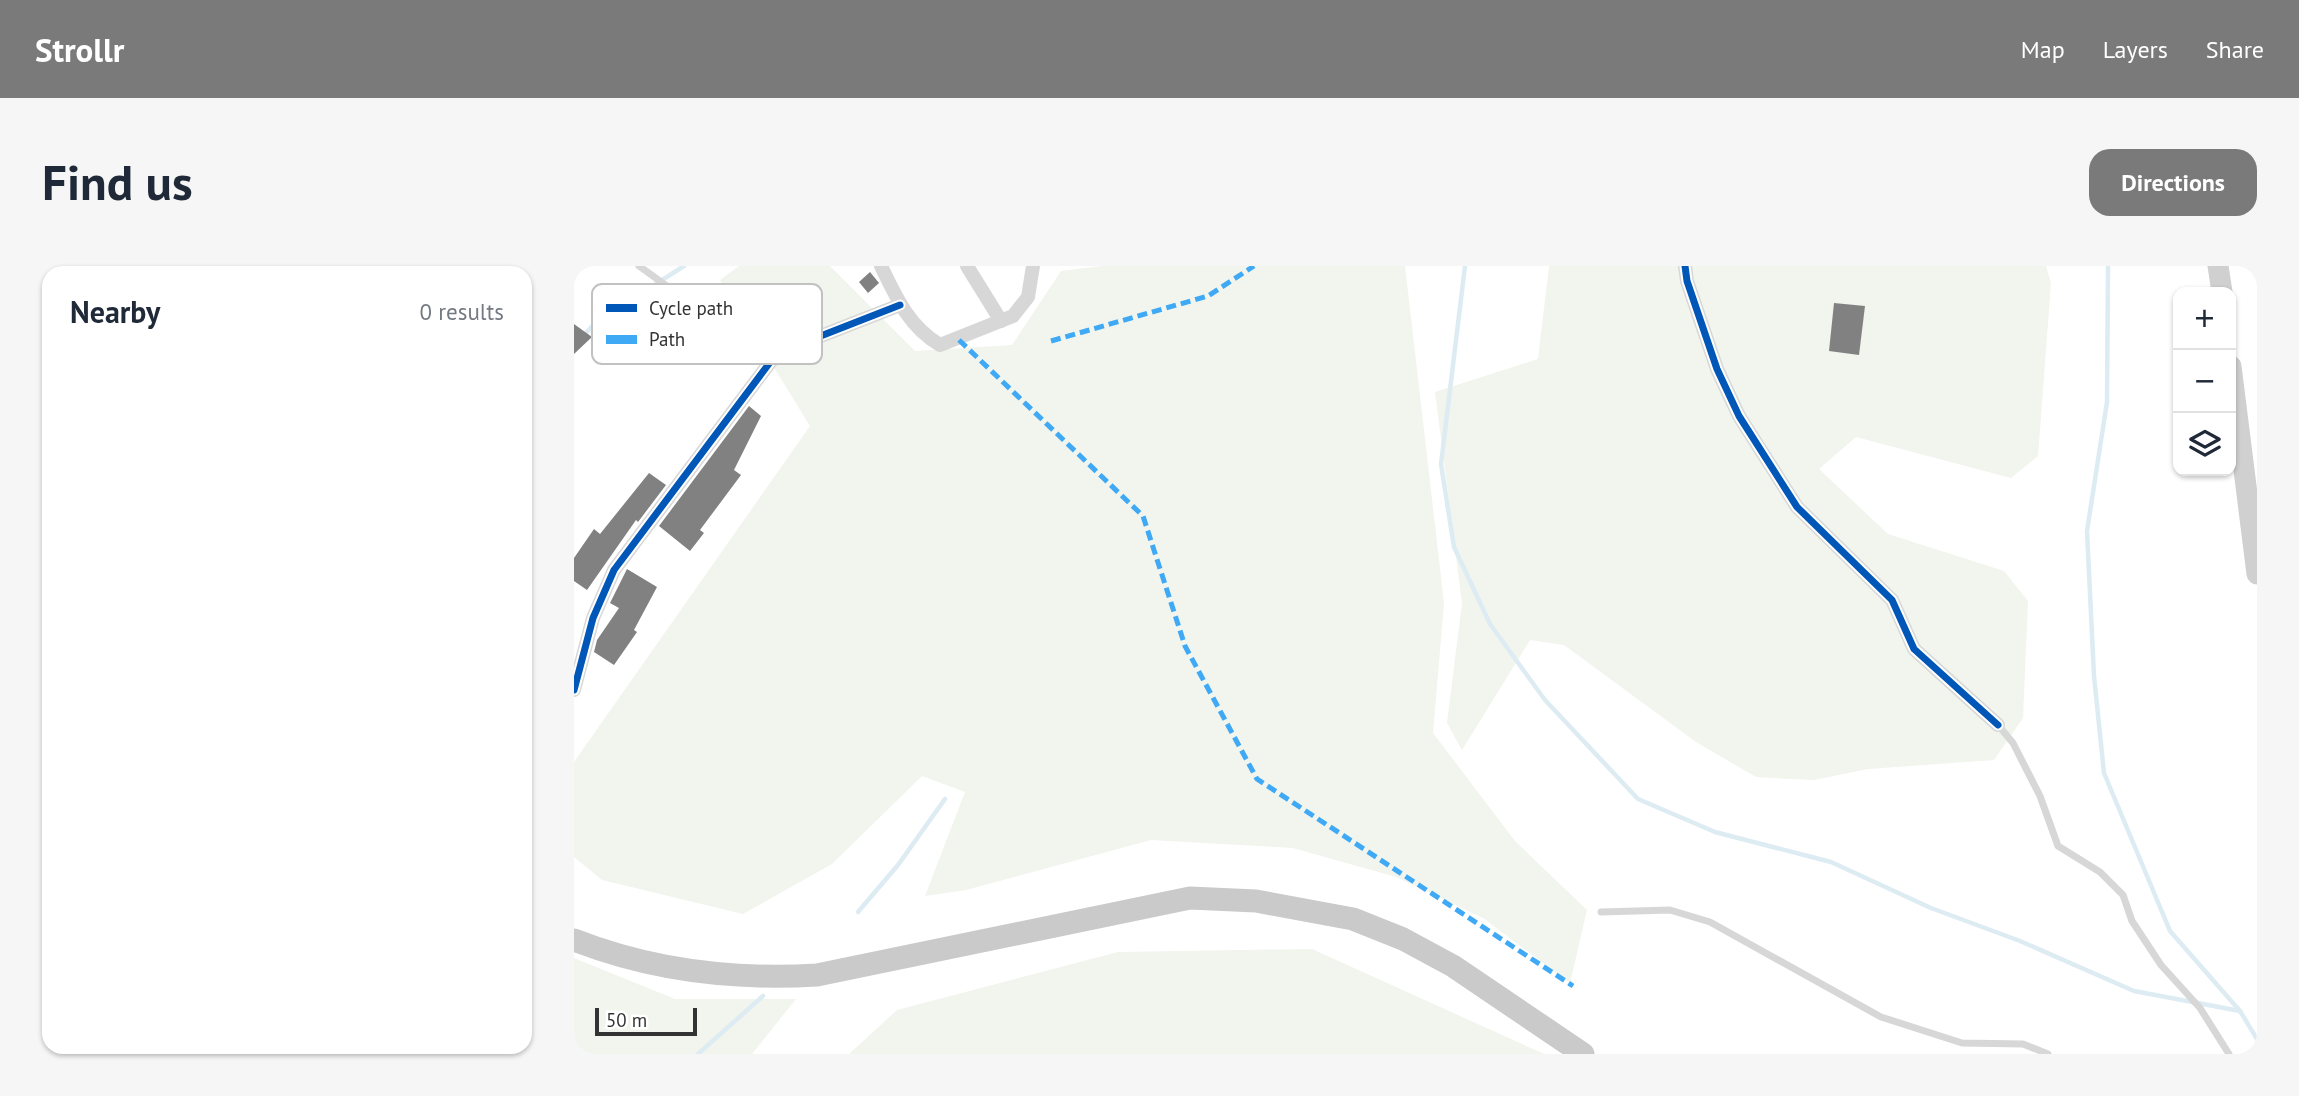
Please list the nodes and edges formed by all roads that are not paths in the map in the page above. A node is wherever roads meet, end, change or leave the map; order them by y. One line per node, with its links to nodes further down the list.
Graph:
1 (639, 266): 7 (lane)
2 (881, 266): 9 (street)
3 (967, 266): 10 (street)
4 (1033, 266): 10 (street)
5 (1685, 266): 16 (street)
6 (2218, 266): 8 (main road)
7 (664, 284)
8 (2220, 287)
9 (900, 305): 10 (street); 11 (street)
10 (1001, 321)
11 (822, 335)
12 (769, 364): 15 (street)
13 (2236, 406): 14 (main road)
14 (2257, 574)
15 (574, 690)
16 (1998, 725): 21 (lane)
17 (1601, 912): 20 (lane)
18 (574, 940): 19 (main road)
19 (1583, 1054)
20 (2048, 1054)
21 (2229, 1054)

